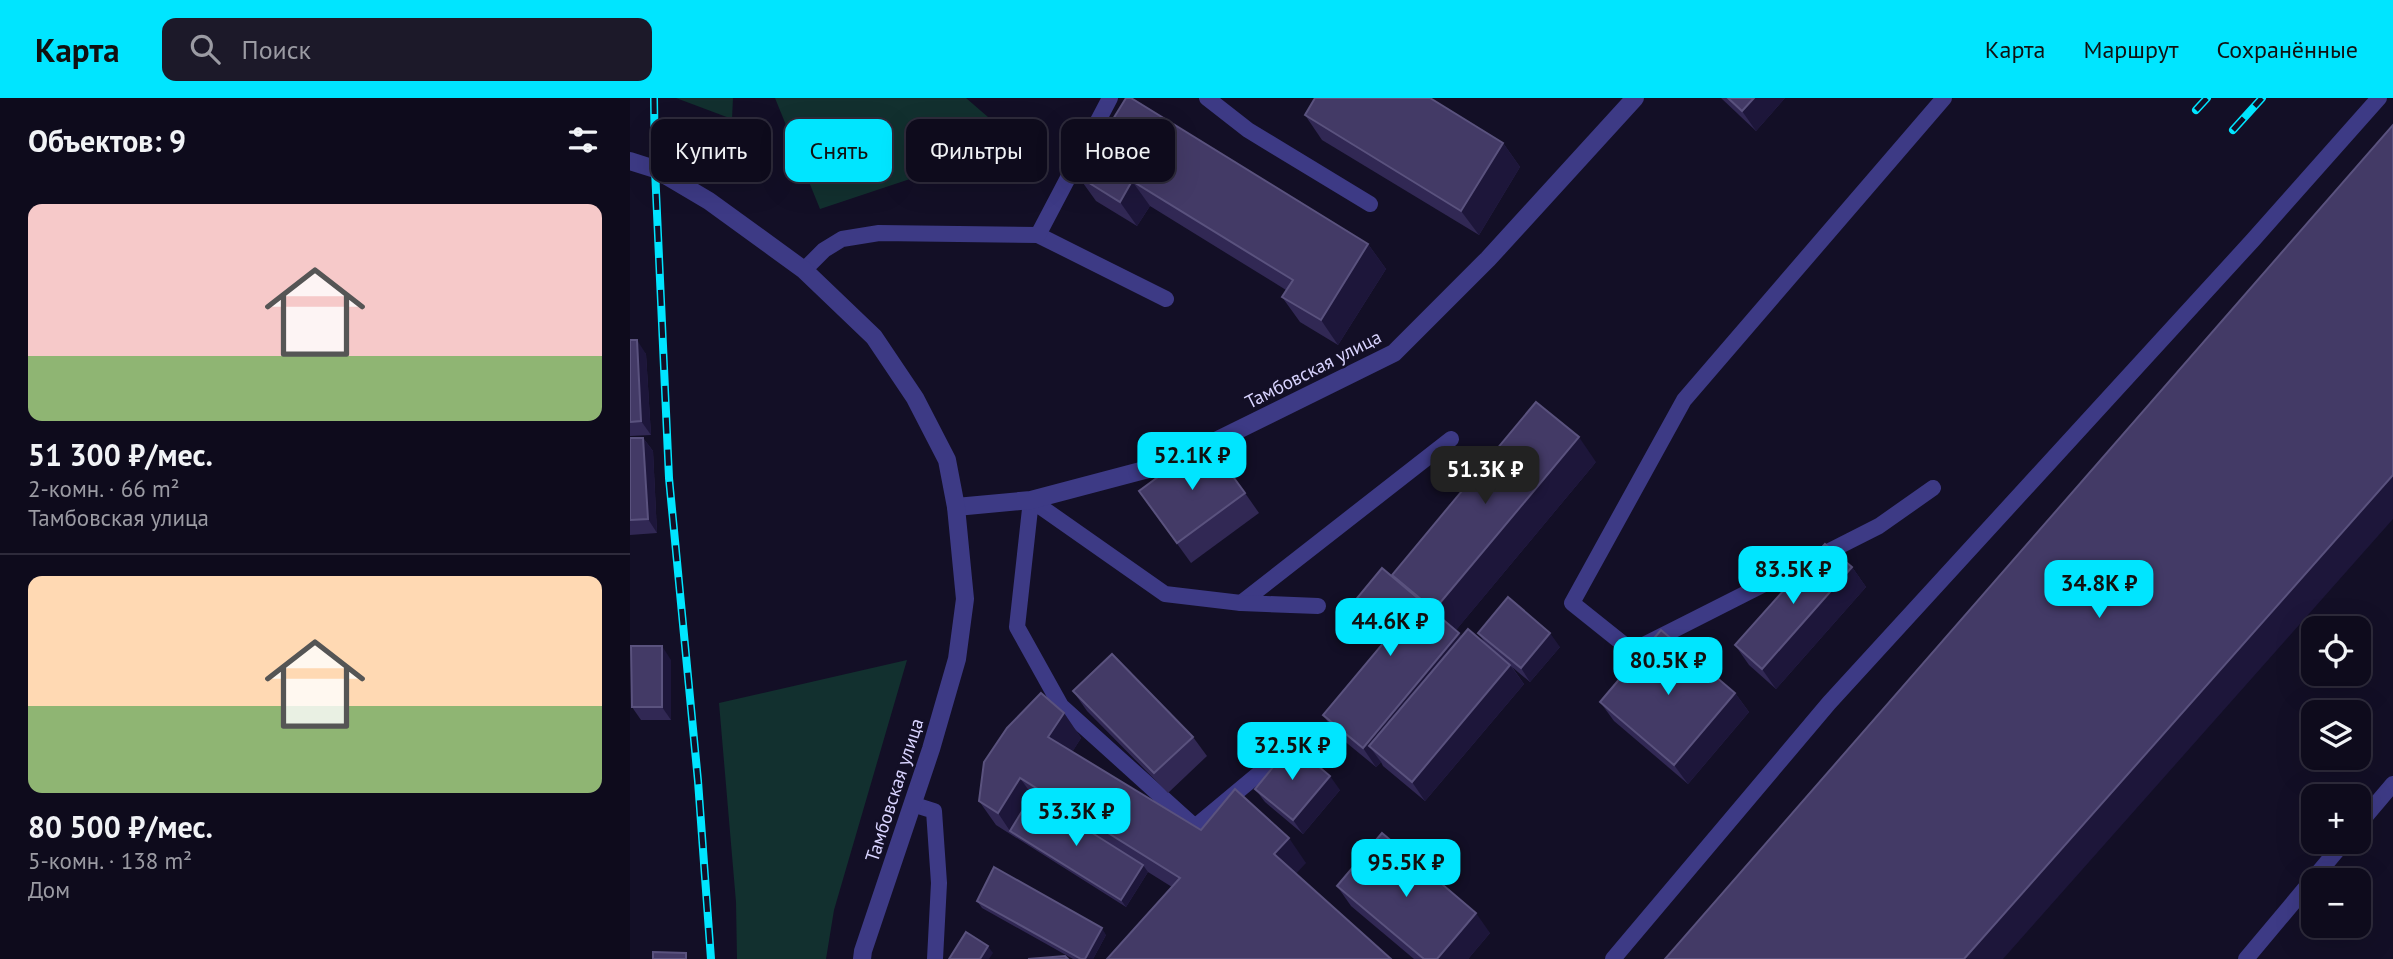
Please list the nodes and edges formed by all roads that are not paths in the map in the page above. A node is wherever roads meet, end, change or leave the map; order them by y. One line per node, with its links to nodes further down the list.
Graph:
1 (1111, 98): 8 (lane)
2 (1207, 98): 7 (lane)
3 (1635, 98): 13 (street, Тамбовская улица)
4 (1944, 98): 12 (lane)
5 (2379, 98): 24 (lane)
6 (630, 161): 9 (street, Тамбовская улица)
7 (1370, 204)
8 (1038, 235): 9 (lane); 10 (lane)
9 (804, 270): 14 (street, Тамбовская улица)
10 (1166, 299)
11 (1451, 439): 15 (lane)
12 (1933, 488)
13 (1031, 500): 14 (street, Тамбовская улица); 15 (lane); 17 (lane)
14 (956, 507): 19 (street, Тамбовская улица)
15 (1241, 603): 16 (lane)
16 (1318, 606)
17 (1268, 765)
18 (2393, 783): 20 (lane)
19 (912, 804): 22 (street, Тамбовская улица); 23 (lane)
20 (2371, 810)
21 (2334, 854): 25 (lane)
22 (862, 959)
23 (935, 959)
24 (1613, 959)
25 (2246, 959)

